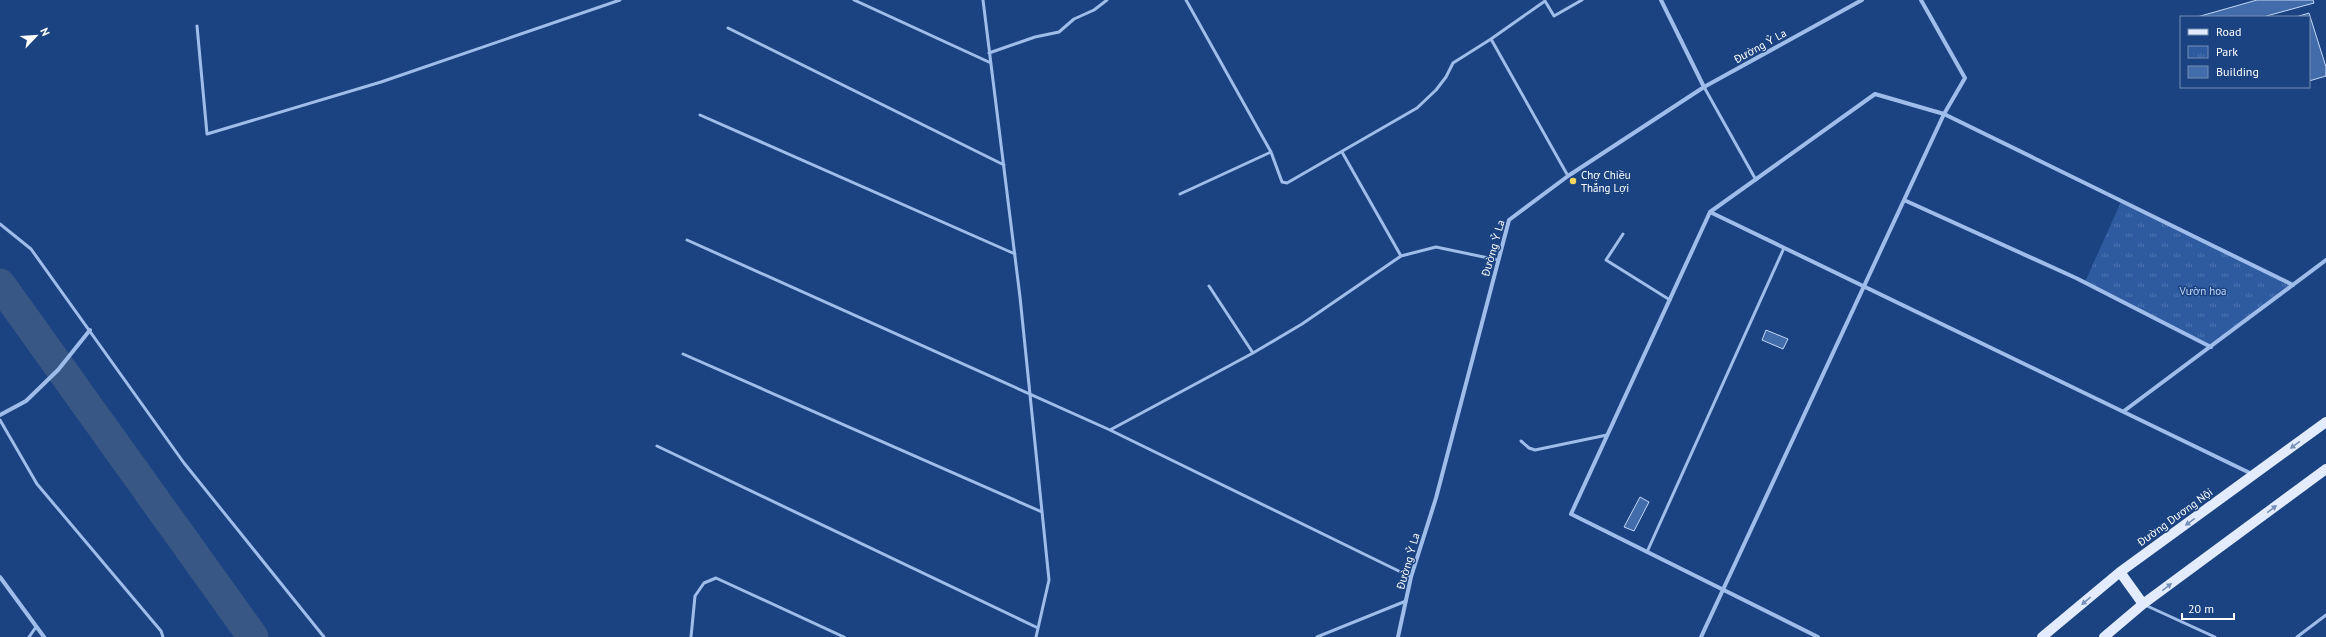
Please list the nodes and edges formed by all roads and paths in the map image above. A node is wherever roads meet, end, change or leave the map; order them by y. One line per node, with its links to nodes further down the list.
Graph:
1 (620, 0): 10 (lane)
2 (854, 0): 14 (lane)
3 (983, 0): 13 (lane)
4 (1106, 0): 13 (lane)
5 (1186, 0): 18 (lane)
6 (1582, 0): 12 (lane)
7 (1661, 0): 15 (street)
8 (1862, 0): 15 (street, Đường Ỷ La)
9 (1921, 0): 16 (street)
10 (197, 26)
11 (728, 28): 20 (lane)
12 (1491, 40): 19 (lane); 21 (lane)
13 (989, 53): 14 (lane)
14 (991, 63): 20 (lane)
15 (1704, 87): 21 (street, Đường Ỷ La); 22 (lane)
16 (1944, 114): 22 (street); 24 (street); 34 (street)
17 (700, 115): 30 (lane)
18 (1271, 152): 19 (lane); 23 (lane)
19 (1342, 152): 31 (lane)
20 (1004, 165): 30 (lane)
21 (1568, 176): 32 (street, Đường Ỷ La)
22 (1756, 180): 25 (street)
23 (1180, 194)
24 (1904, 200): 36 (street); 39 (street)
25 (1710, 212): 29 (street); 37 (street)
26 (0, 224): 38 (lane)
27 (1623, 234): 37 (lane)
28 (686, 240): 42 (lane)
29 (1784, 248): 36 (street); 54 (lane)
30 (1015, 254): 42 (lane)
31 (1400, 256): 32 (lane); 40 (lane)
32 (1498, 260): 57 (street, Đường Ỷ La)
33 (2326, 260): 34 (street)
34 (2294, 284): 39 (street)
35 (1209, 286): 40 (lane)
36 (1864, 286): 43 (street); 58 (street)
37 (1670, 300): 48 (street)
38 (90, 330): 44 (street); 67 (lane)
39 (2211, 347): 43 (street)
40 (1253, 353): 47 (lane)
41 (682, 354): 53 (lane)
42 (1030, 393): 47 (lane); 53 (lane)
43 (2124, 411): 52 (street)
44 (0, 416)
45 (0, 420): 66 (lane)
46 (2326, 422): 52 (main road, Đường Dương Nội, one-way to 52)
47 (1110, 430): 57 (lane)
48 (1607, 435): 49 (lane); 54 (street)
49 (1521, 441)
50 (657, 446): 63 (lane)
51 (2326, 469): 60 (main road, one-way to 51)
52 (2253, 475): 55 (main road, Đường Dương Nội, one-way to 55)
53 (1042, 512): 63 (lane)
54 (1647, 552): 58 (street)
55 (2120, 572): 60 (main road); 75 (main road, Đường Dương Nội, one-way to 75)
56 (0, 577): 62 (street)
57 (1411, 577): 59 (street, Đường Ỷ La)
58 (1723, 590): 73 (street); 74 (street)
59 (1406, 601): 71 (lane); 72 (street, Đường Ỷ La)
60 (2143, 604): 76 (main road); 77 (lane)
61 (2326, 615): 78 (lane)
62 (36, 627): 64 (lane); 65 (street)
63 (1038, 628): 70 (lane)
64 (29, 637)
65 (44, 637)
66 (163, 637)
67 (324, 637)
68 (691, 637): 69 (lane)
69 (844, 637)
70 (1036, 637)
71 (1317, 637)
72 (1398, 637)
73 (1701, 637)
74 (1818, 637)
75 (2042, 637)
76 (2104, 637)
77 (2215, 637)
78 (2297, 637)

